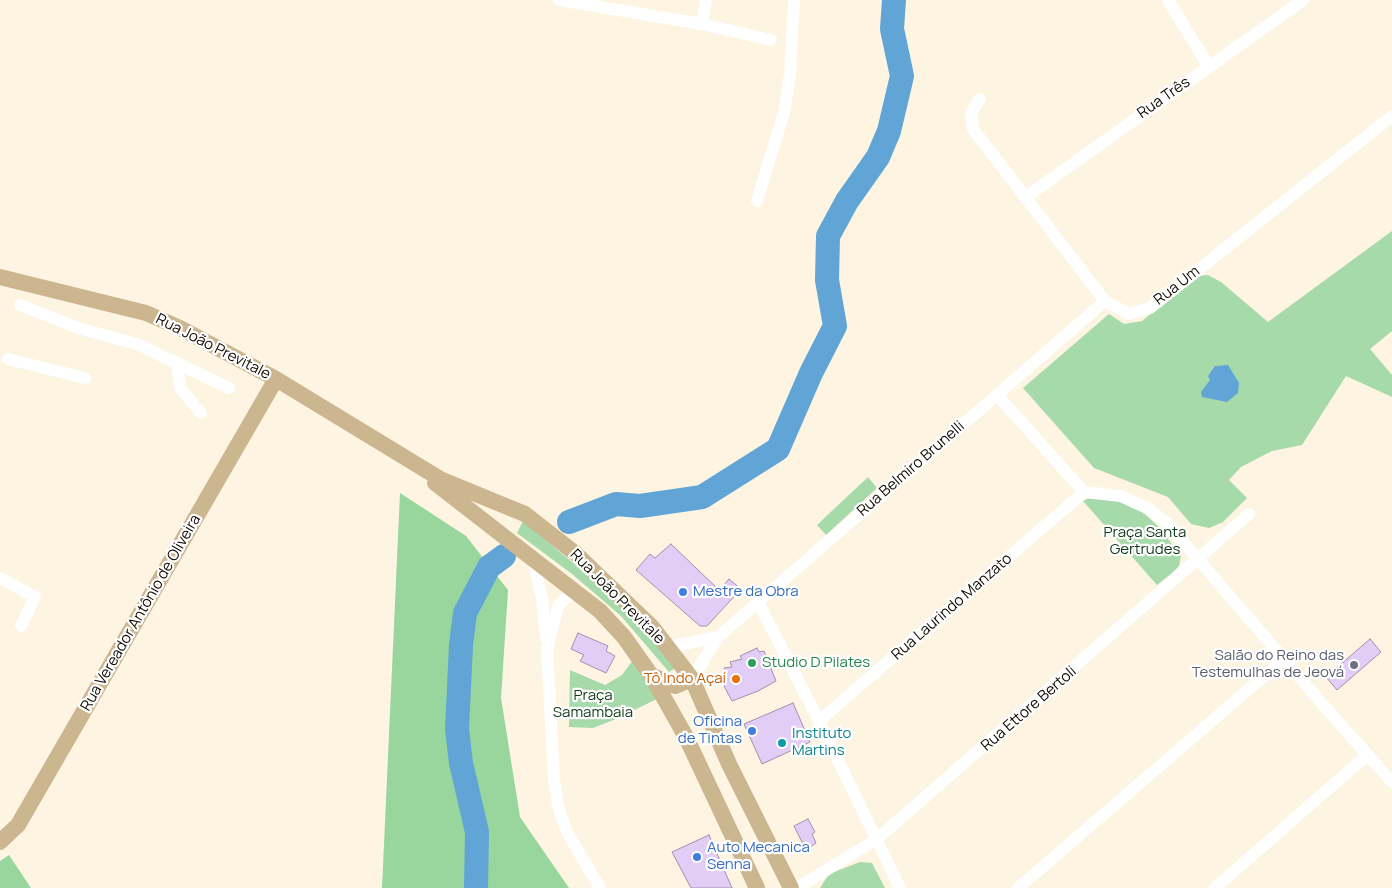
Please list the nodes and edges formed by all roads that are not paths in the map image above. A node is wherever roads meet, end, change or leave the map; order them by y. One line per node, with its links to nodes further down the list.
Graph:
1 (559, 0): 6 (street)
2 (706, 0): 7 (street)
3 (794, 0): 13 (street)
4 (1168, 0): 9 (street)
5 (1303, 0): 9 (street, Rua Três)
6 (581, 2): 7 (street)
7 (702, 24): 8 (street)
8 (771, 40)
9 (1209, 66): 12 (street, Rua Três)
10 (980, 99): 12 (street, Rua Um)
11 (1392, 116): 15 (street, Rua Um)
12 (1026, 197): 15 (street, Rua Um)
13 (758, 201)
14 (0, 277): 20 (main road, Rua João Previtale)
15 (1105, 301): 22 (street, Rua Belmiro Brunelli)
16 (20, 305): 18 (street)
17 (8, 359): 19 (street)
18 (177, 362): 21 (street); 23 (street)
19 (85, 378)
20 (276, 379): 24 (main road, Rua João Previtale); 45 (main road, Rua Vereador Antônio de Oliveira)
21 (229, 388)
22 (998, 396): 25 (street); 33 (street, Rua Belmiro Brunelli)
23 (201, 413)
24 (408, 461): 26 (main road, Rua João Previtale); 28 (main road, Rua João Previtale)
25 (1084, 492): 29 (street); 41 (street, Rua Laurindo Manzato)
26 (525, 514): 28 (main road); 36 (main road, Rua João Previtale)
27 (1249, 514): 29 (street, Rua Ettore Bertoli)
28 (503, 536): 30 (main road, Rua João Previtale)
29 (1200, 559): 38 (street); 44 (street, Rua Ettore Bertoli)
30 (533, 560): 32 (main road, Rua João Previtale); 37 (street)
31 (0, 578): 34 (street)
32 (577, 593): 37 (street); 39 (main road, Rua João Previtale)
33 (759, 604): 35 (street, Rua Belmiro Brunelli); 41 (street)
34 (21, 626)
35 (718, 638): 36 (street, Rua Belmiro Brunelli); 40 (street, Rua Belmiro Brunelli)
36 (668, 647): 40 (main road, Rua João Previtale)
37 (548, 650): 46 (street)
38 (1284, 659): 42 (street); 51 (street)
39 (651, 674): 40 (main road); 47 (main road, Rua João Previtale)
40 (692, 679): 48 (main road, Rua João Previtale)
41 (819, 722): 44 (street)
42 (1367, 755): 43 (street); 52 (street)
43 (1392, 782)
44 (877, 839): 49 (street, Rua Ettore Bertoli); 50 (street)
45 (0, 842)
46 (600, 888)
47 (757, 888)
48 (790, 888)
49 (796, 888)
50 (900, 888)
51 (1018, 888)
52 (1215, 888)

